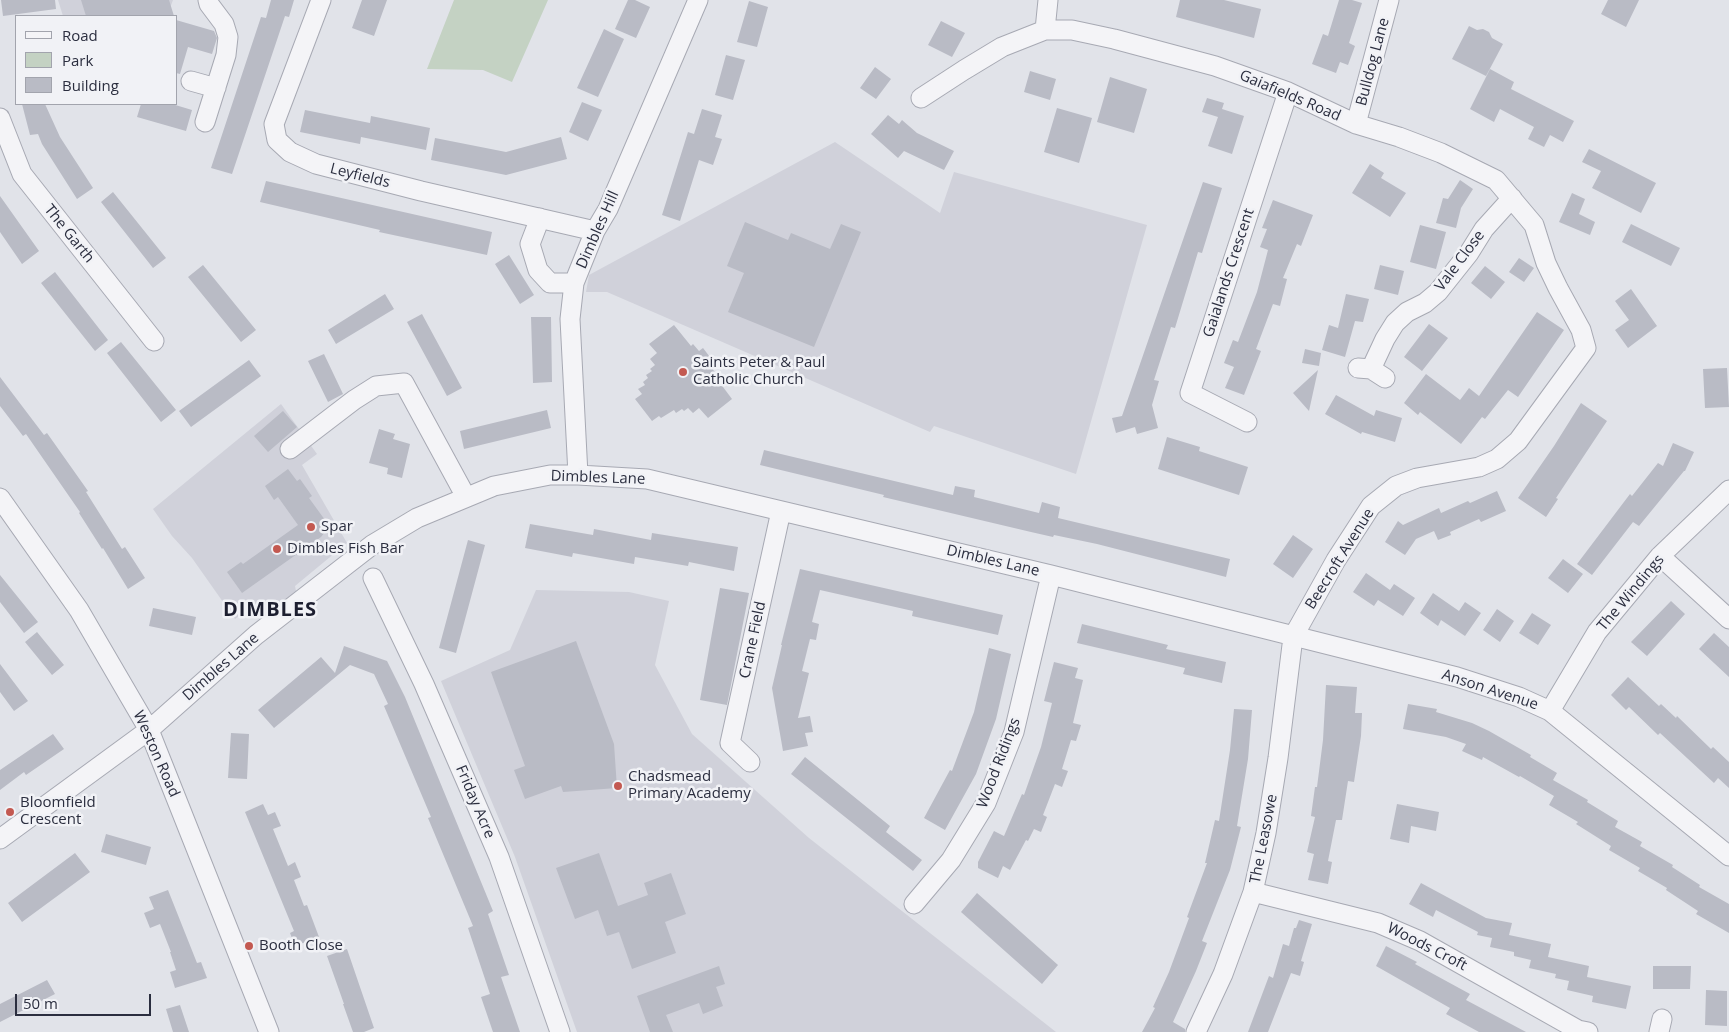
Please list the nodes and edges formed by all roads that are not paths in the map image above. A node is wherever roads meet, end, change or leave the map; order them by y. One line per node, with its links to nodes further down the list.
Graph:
1 (208, 0): 8 (street)
2 (322, 0): 15 (street, Leyfields)
3 (698, 0): 16 (street, Dimbles Hill)
4 (1048, 0): 6 (street)
5 (1389, 0): 13 (street, Bulldog Lane)
6 (1045, 30): 9 (street, Gaiafields Road); 10 (street, Gaiafields Road)
7 (191, 81): 8 (street)
8 (216, 88): 12 (street)
9 (1288, 92): 13 (street, Gaiafields Road); 21 (street, Gaialands Crescent)
10 (921, 98)
11 (0, 118): 19 (street, The Garth)
12 (205, 122)
13 (1356, 124): 14 (street, Gaiafields Road)
14 (1512, 198): 18 (street, Gaiafields Road); 20 (street, Vale Close)
15 (540, 218): 16 (street, Leyfields); 17 (street)
16 (595, 232): 17 (street, Dimbles Hill)
17 (574, 284): 23 (street, Dimbles Hill)
18 (1581, 330): 34 (street, Beecroft Avenue)
19 (154, 340)
20 (1371, 371)
21 (1247, 422)
22 (290, 449): 25 (street)
23 (578, 474): 25 (street, Dimbles Lane); 27 (street, Dimbles Lane)
24 (1729, 490): 29 (street, The Windings)
25 (466, 497): 28 (street, Dimbles Lane)
26 (0, 498): 36 (street, Weston Road)
27 (782, 511): 31 (street, Dimbles Lane); 37 (street, Crane Field)
28 (372, 545): 30 (street, Dimbles Lane); 32 (street, Friday Acre)
29 (1660, 556): 33 (street); 35 (street, The Windings)
30 (352, 560): 32 (street, Friday Acre); 36 (street, Dimbles Lane)
31 (1051, 575): 34 (street, Dimbles Lane); 41 (street, Wood Ridings)
32 (373, 578): 43 (street, Friday Acre)
33 (1729, 619)
34 (1294, 637): 35 (street, Anson Avenue); 40 (street, The Leasowe)
35 (1550, 711): 39 (street, Anson Avenue)
36 (149, 730): 38 (street, Dimbles Lane); 42 (street, Weston Road)
37 (750, 762)
38 (0, 838)
39 (1729, 856)
40 (1254, 892): 44 (street, The Leasowe); 45 (street, Woods Croft)
41 (914, 904)
42 (269, 1032)
43 (560, 1032)
44 (1196, 1032)
45 (1588, 1032)

